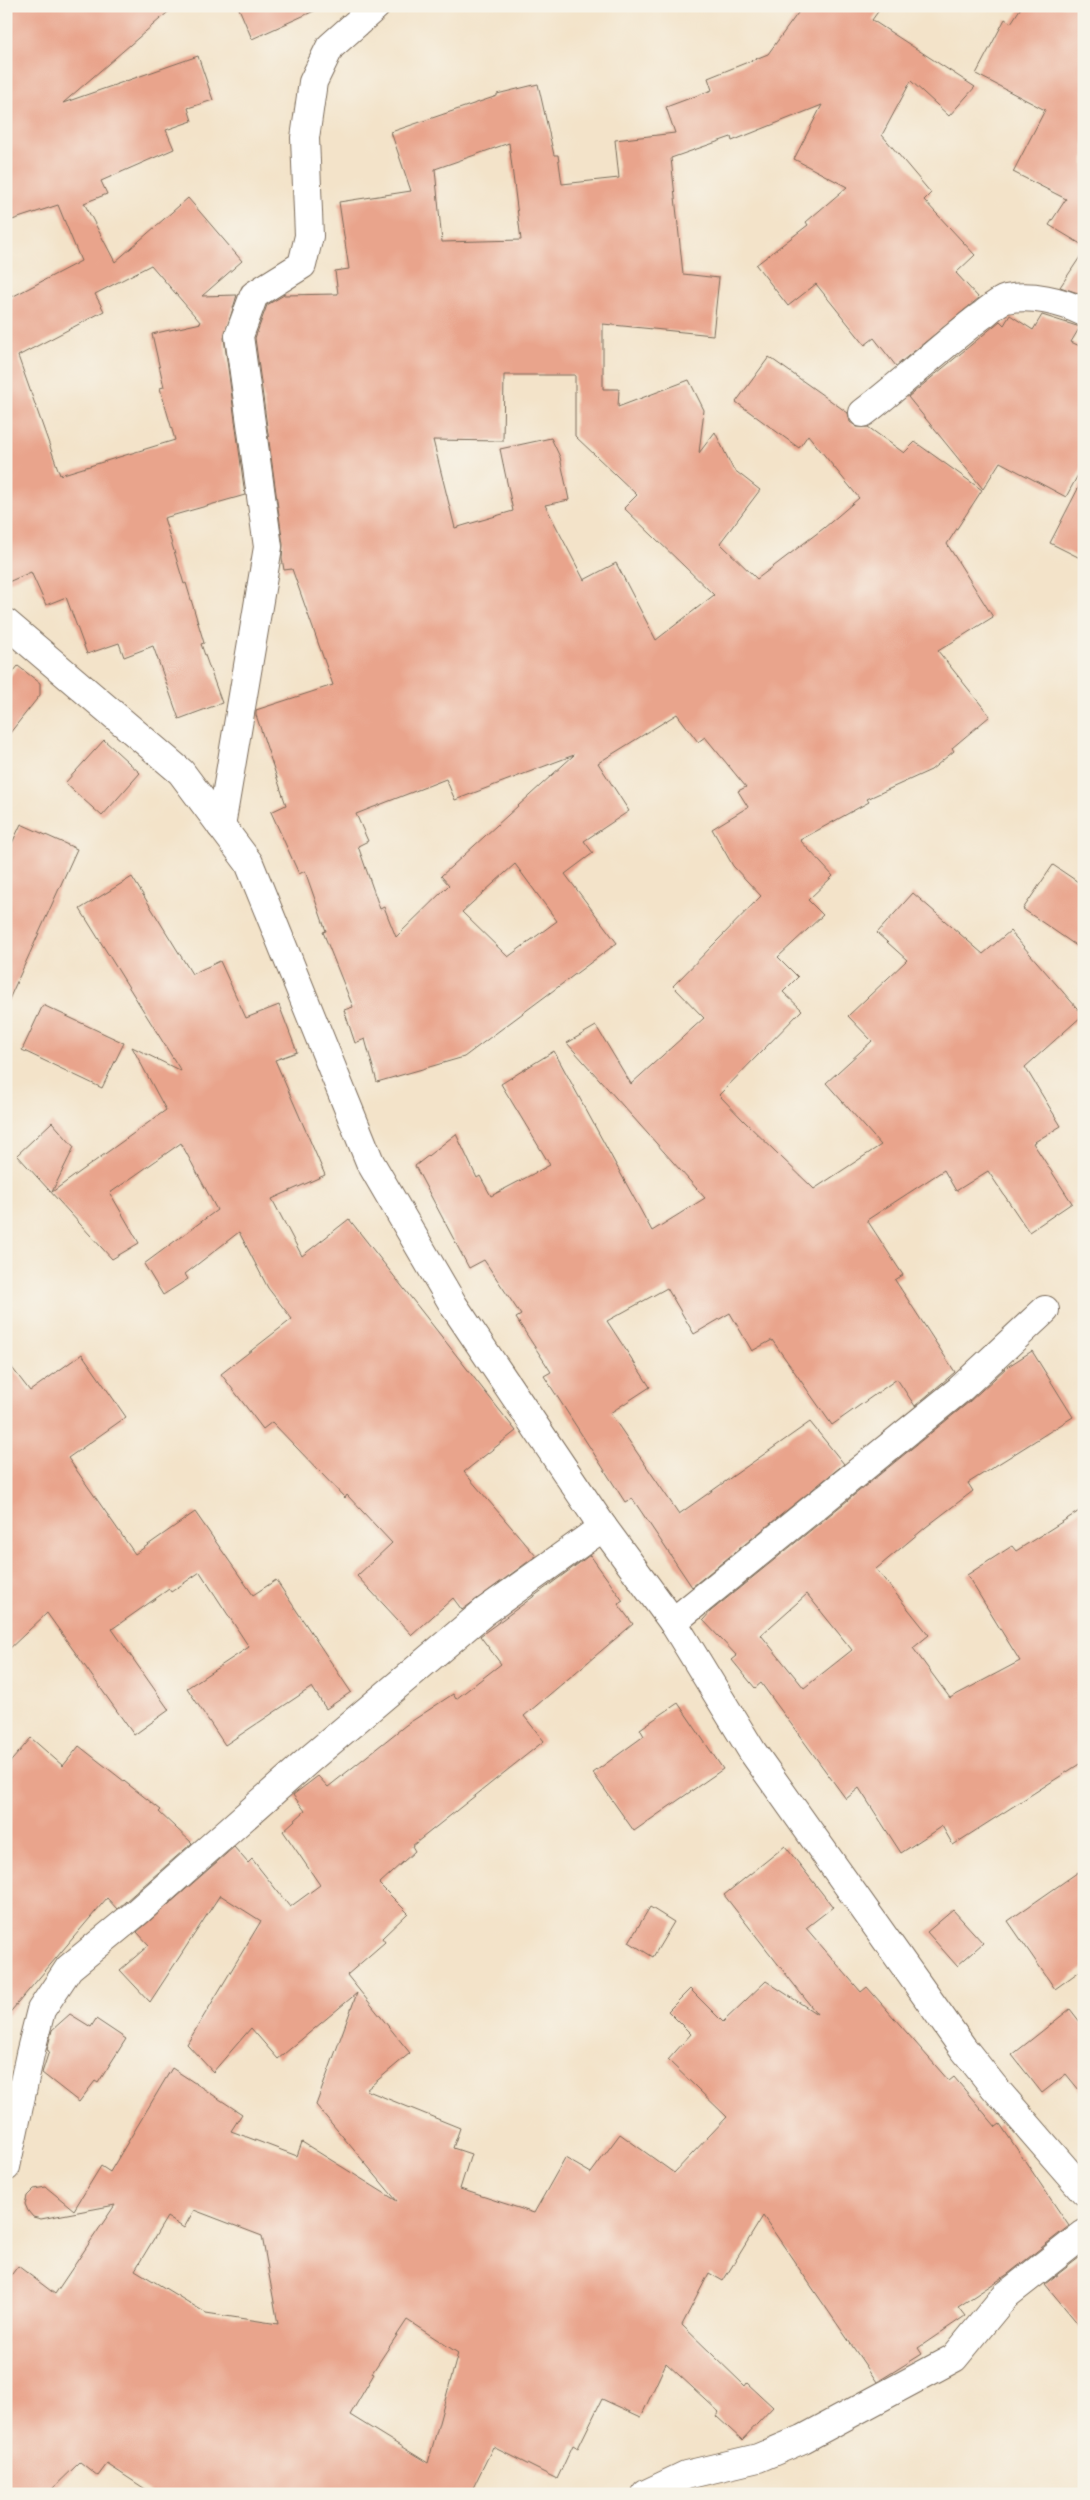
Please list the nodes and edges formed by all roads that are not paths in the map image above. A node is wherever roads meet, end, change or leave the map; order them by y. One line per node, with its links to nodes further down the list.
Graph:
1 (376, 6): 5 (street)
2 (1084, 312): 3 (street)
3 (863, 413)
4 (6, 623): 5 (street)
5 (221, 826): 7 (street)
6 (1045, 1310): 8 (street)
7 (603, 1527): 8 (street); 9 (street)
8 (673, 1622): 10 (street)
9 (6, 2166)
10 (1084, 2191)
11 (1084, 2234): 12 (street)
12 (646, 2494)

